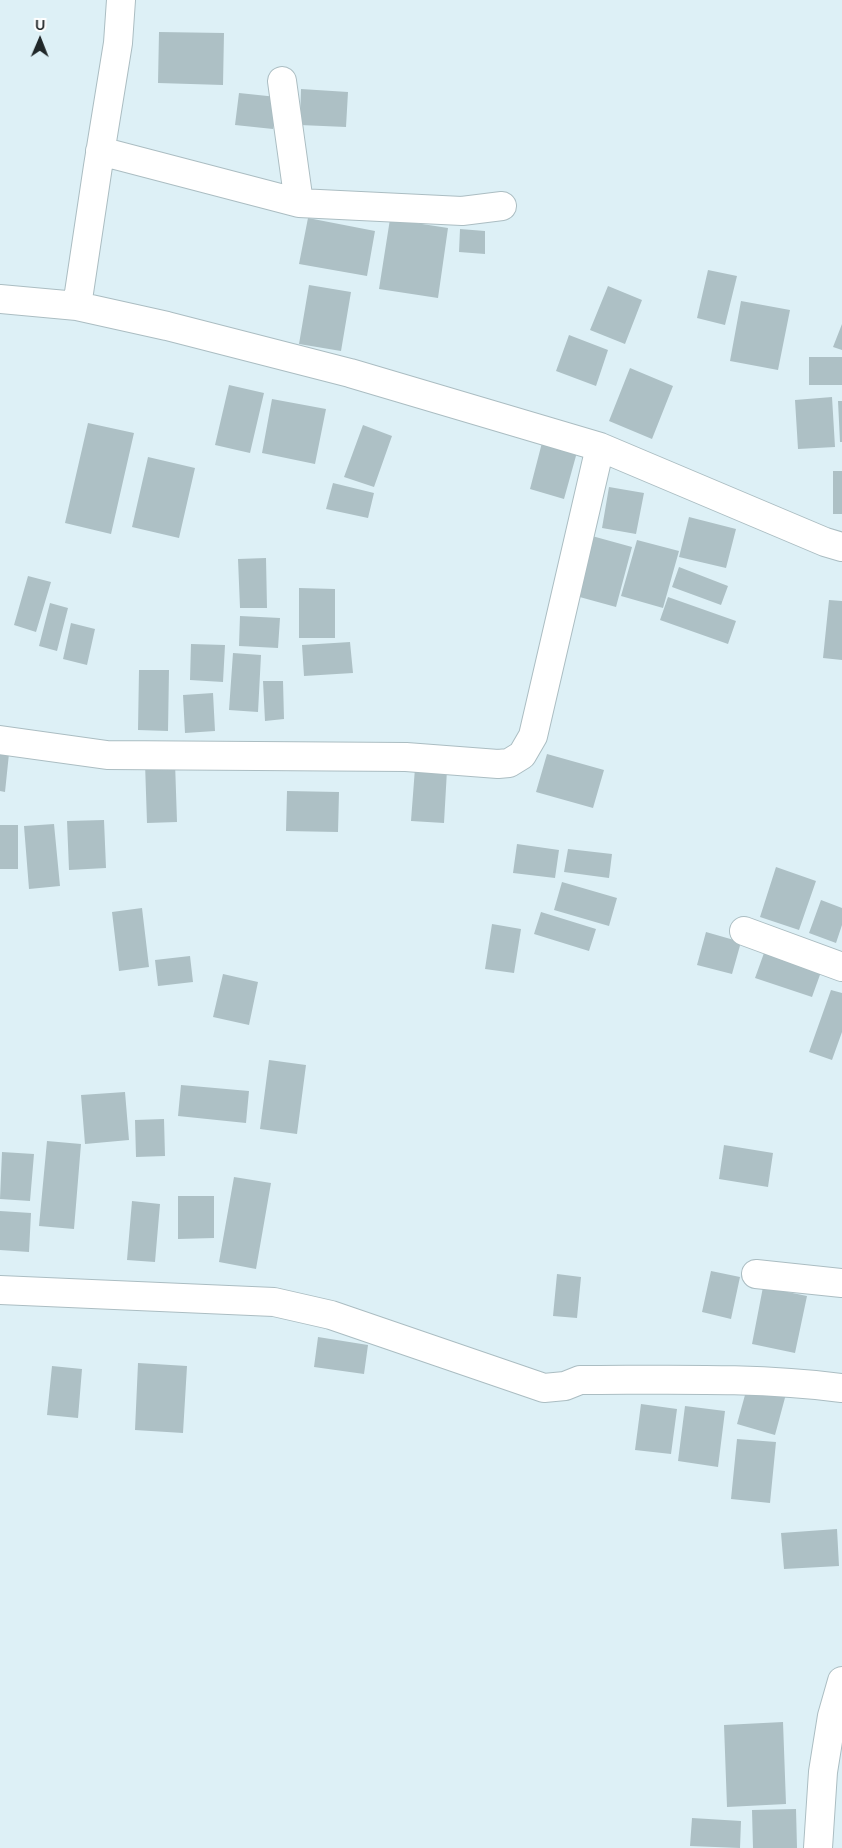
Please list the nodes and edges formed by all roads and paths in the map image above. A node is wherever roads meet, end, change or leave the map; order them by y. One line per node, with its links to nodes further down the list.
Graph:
1 (121, 0): 3 (street)
2 (282, 81): 4 (street)
3 (100, 151): 4 (street); 7 (street)
4 (298, 203): 5 (street)
5 (502, 206)
6 (0, 299): 7 (street)
7 (77, 306): 8 (street)
8 (600, 447): 9 (street); 10 (street)
9 (833, 545)
10 (0, 740)
11 (744, 930): 12 (street)
12 (842, 968)
13 (756, 1274): 14 (street)
14 (842, 1283)
15 (0, 1290): 16 (street)
16 (842, 1388)
17 (842, 1681): 18 (street)
18 (818, 1848)

